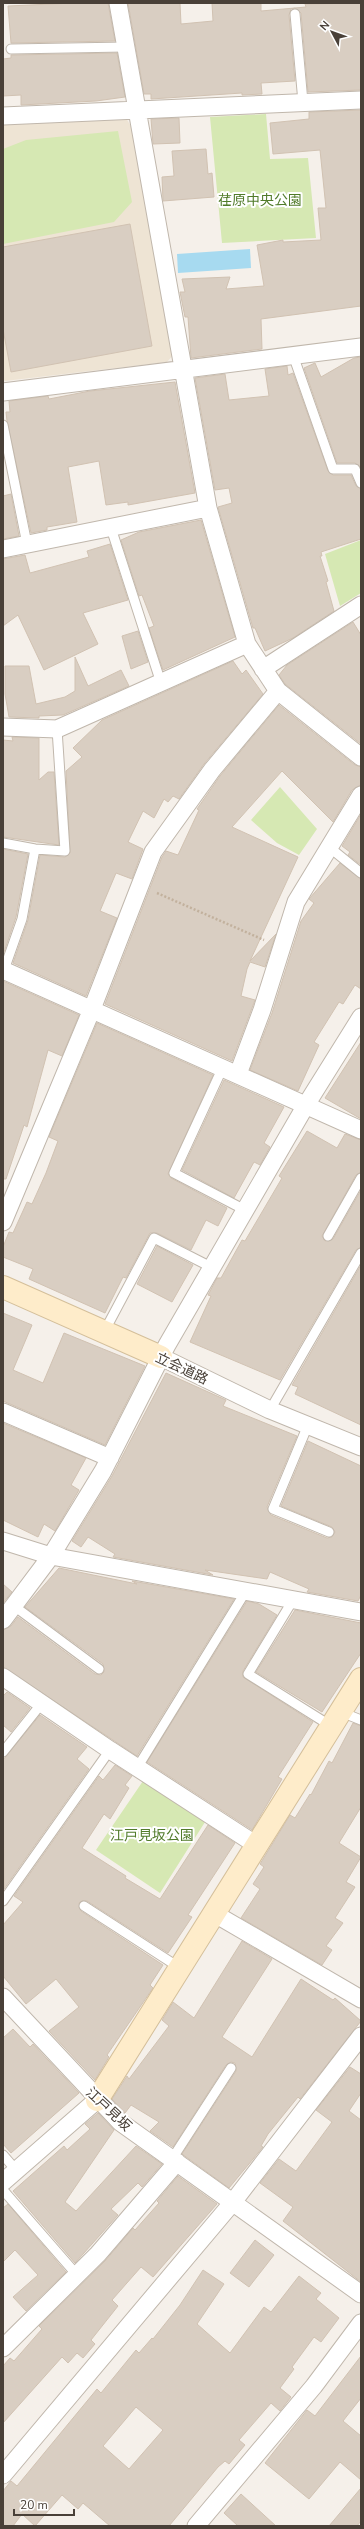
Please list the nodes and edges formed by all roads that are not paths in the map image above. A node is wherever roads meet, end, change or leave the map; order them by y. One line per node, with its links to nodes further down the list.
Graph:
1 (118, 3): 3 (street)
2 (295, 14): 6 (lane)
3 (125, 47): 4 (lane); 7 (street)
4 (11, 49)
5 (361, 100): 6 (street)
6 (303, 102): 7 (street)
7 (136, 110): 8 (street); 11 (street)
8 (3, 116)
9 (361, 347): 10 (street)
10 (293, 355): 11 (street); 14 (lane)
11 (184, 368): 12 (street); 15 (street)
12 (3, 392)
13 (3, 425): 17 (lane)
14 (361, 483)
15 (208, 508): 16 (street); 20 (street)
16 (111, 528): 17 (street); 22 (lane)
17 (27, 544): 18 (street)
18 (3, 549)
19 (361, 605): 21 (street)
20 (247, 644): 21 (street); 22 (street)
21 (263, 669): 23 (street)
22 (161, 683): 25 (street)
23 (278, 690): 26 (street); 33 (street)
24 (3, 727): 25 (street)
25 (57, 729): 30 (lane)
26 (361, 757)
27 (361, 795): 29 (street)
28 (3, 843): 30 (lane)
29 (329, 847): 31 (lane); 35 (street)
30 (35, 849): 32 (lane)
31 (361, 873)
32 (4, 970): 33 (street)
33 (92, 1010): 35 (street); 40 (street)
34 (361, 1017): 36 (street)
35 (230, 1071): 36 (street); 39 (lane)
36 (306, 1105): 37 (street); 39 (street)
37 (361, 1130)
38 (361, 1178): 41 (lane)
39 (245, 1210): 43 (street)
40 (3, 1222)
41 (328, 1236)
42 (361, 1253): 47 (lane)
43 (213, 1268): 45 (lane); 46 (street)
44 (3, 1287): 45 (street, 立会道路)
45 (103, 1334): 46 (street, 立会道路)
46 (161, 1357): 47 (street, 立会道路); 51 (street)
47 (270, 1410): 49 (street, 立会道路)
48 (3, 1412): 51 (street)
49 (308, 1425): 50 (street, 立会道路); 52 (lane)
50 (361, 1447)
51 (110, 1458): 54 (street)
52 (329, 1532)
53 (3, 1541): 54 (street)
54 (51, 1556): 55 (street); 57 (street)
55 (246, 1591): 56 (street); 68 (lane)
56 (292, 1600): 58 (street); 64 (lane)
57 (14, 1606): 59 (street); 60 (lane)
58 (361, 1612)
59 (3, 1620)
60 (99, 1668)
61 (3, 1677): 63 (street)
62 (361, 1680): 64 (street)
63 (42, 1703): 66 (street); 67 (lane)
64 (337, 1719): 65 (lane); 69 (street)
65 (361, 1720)
66 (110, 1750): 68 (street); 70 (lane)
67 (3, 1752)
68 (137, 1768): 69 (street)
69 (258, 1846): 72 (street)
70 (3, 1901)
71 (84, 1906): 73 (lane)
72 (216, 1914): 73 (street); 75 (street)
73 (181, 1968): 78 (street)
74 (3, 1997): 78 (street, 江戸見坂)
75 (361, 1999)
76 (361, 2036): 84 (street)
77 (231, 2068): 80 (lane)
78 (97, 2100): 80 (street, 江戸見坂); 81 (street)
79 (3, 2155): 81 (lane)
80 (175, 2160): 84 (street, 江戸見坂); 85 (street)
81 (16, 2170): 82 (street)
82 (3, 2182)
83 (3, 2190): 85 (lane)
84 (233, 2202): 86 (street, 江戸見坂); 89 (street)
85 (76, 2275): 88 (street)
86 (361, 2294)
87 (361, 2323): 90 (street)
88 (3, 2348)
89 (3, 2475)
90 (196, 2526)

